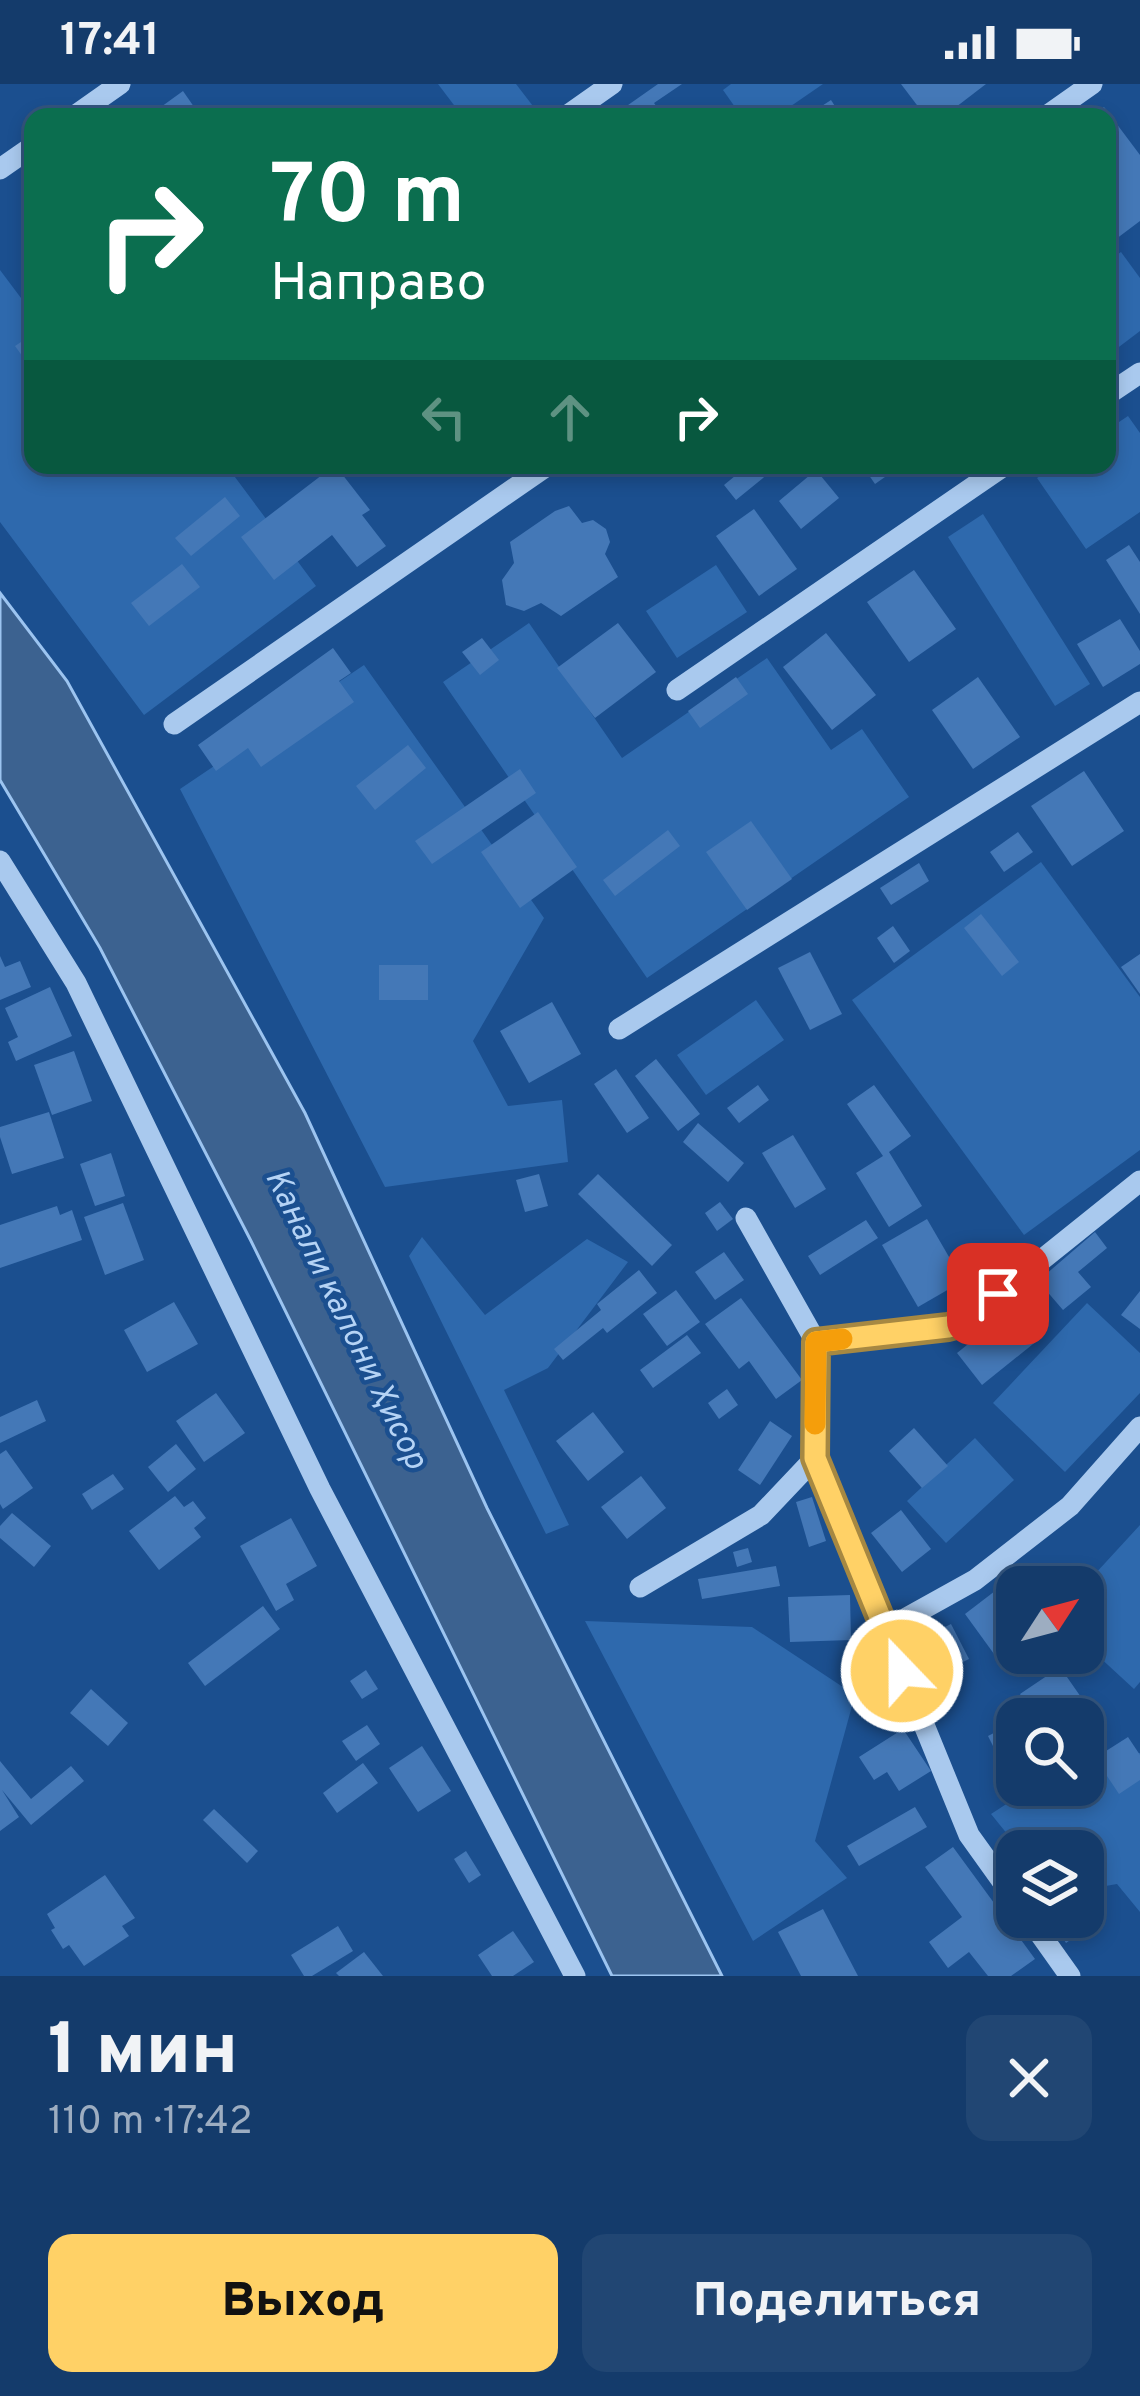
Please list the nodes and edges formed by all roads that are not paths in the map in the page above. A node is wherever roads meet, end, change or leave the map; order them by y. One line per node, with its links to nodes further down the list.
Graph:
1 (120, 84): 4 (street)
2 (612, 84): 5 (street)
3 (1092, 84): 6 (street)
4 (87, 108)
5 (578, 108)
6 (1058, 108)
7 (535, 474): 11 (street)
8 (992, 474): 9 (street)
9 (677, 690)
10 (1140, 702): 13 (street)
11 (174, 724)
12 (0, 861): 23 (street)
13 (619, 1029)
14 (1140, 1181): 16 (street)
15 (746, 1218): 16 (street)
16 (816, 1342): 18 (street)
17 (1140, 1427): 20 (street)
18 (815, 1458): 19 (street); 20 (street)
19 (640, 1587)
20 (885, 1630): 21 (street)
21 (996, 1873)
22 (1043, 1938): 24 (street)
23 (575, 1976)
24 (1070, 1976)

